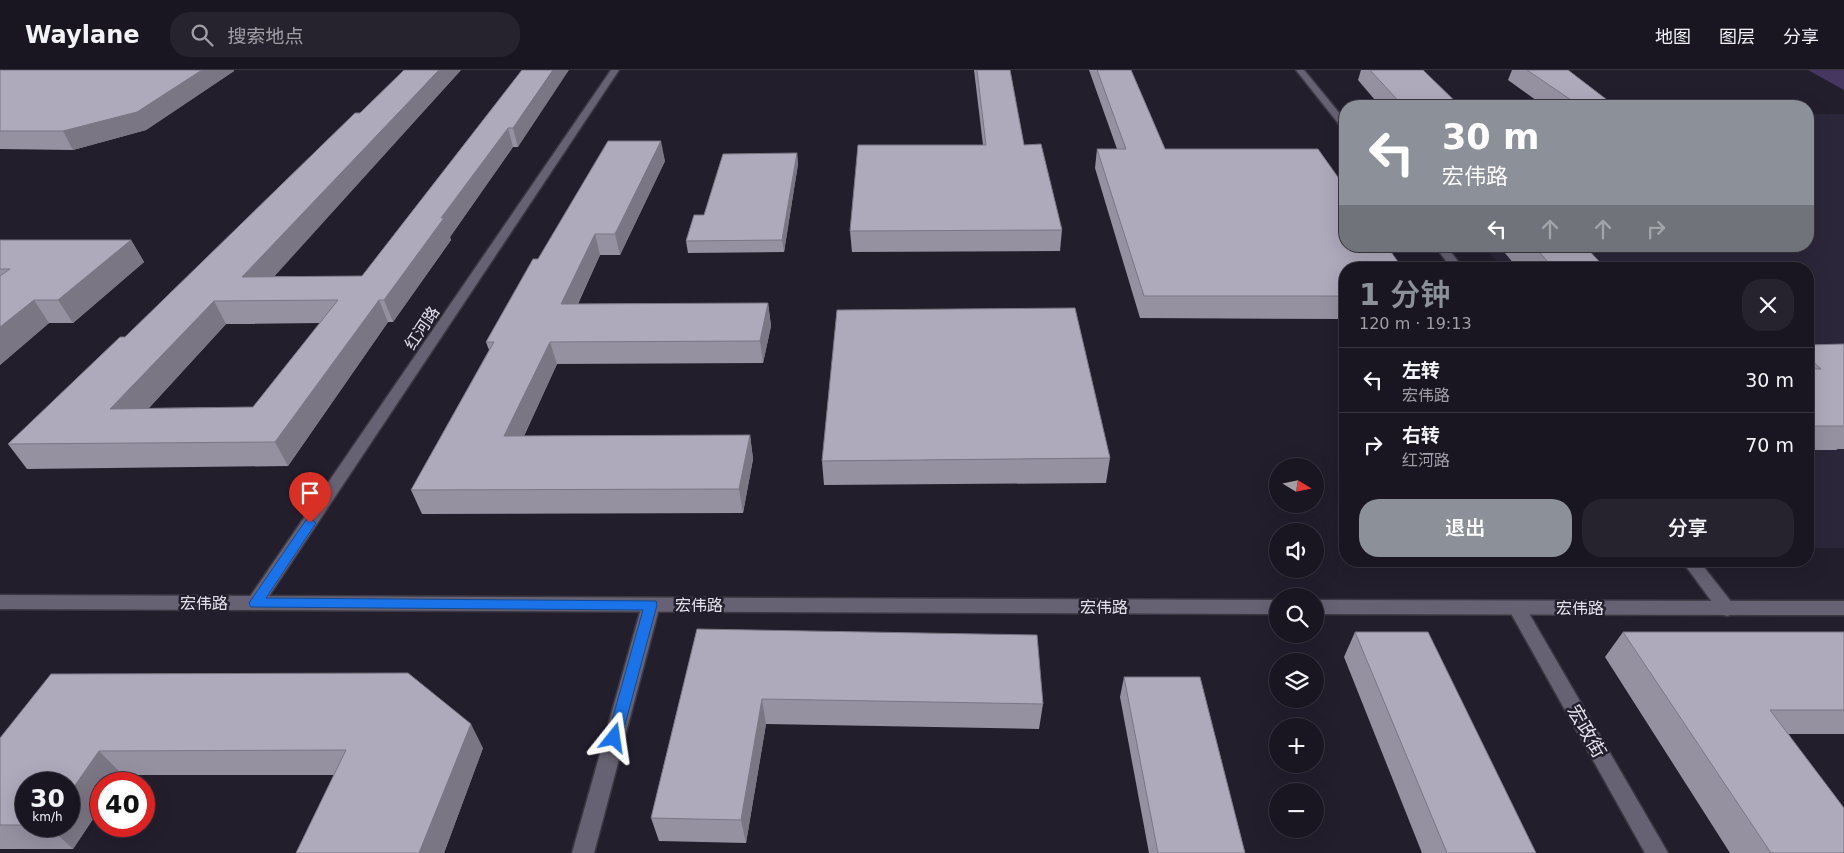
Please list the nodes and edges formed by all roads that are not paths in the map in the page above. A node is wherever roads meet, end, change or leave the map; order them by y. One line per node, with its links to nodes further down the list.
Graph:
1 (615, 70): 8 (street, 红河路)
2 (1300, 70): 3 (street)
3 (1339, 119)
4 (1445, 252): 5 (street)
5 (1453, 262)
6 (1695, 567): 14 (street)
7 (0, 602): 8 (street, 宏伟路)
8 (255, 603): 9 (street, 宏伟路)
9 (651, 605): 10 (street, 宏伟路); 15 (street)
10 (1269, 607)
11 (1324, 608): 12 (street, 宏伟路)
12 (1517, 608): 14 (street, 宏伟路); 16 (street, 宏政街)
13 (1844, 608): 14 (street, 宏伟路)
14 (1727, 609)
15 (583, 853)
16 (1657, 853)

